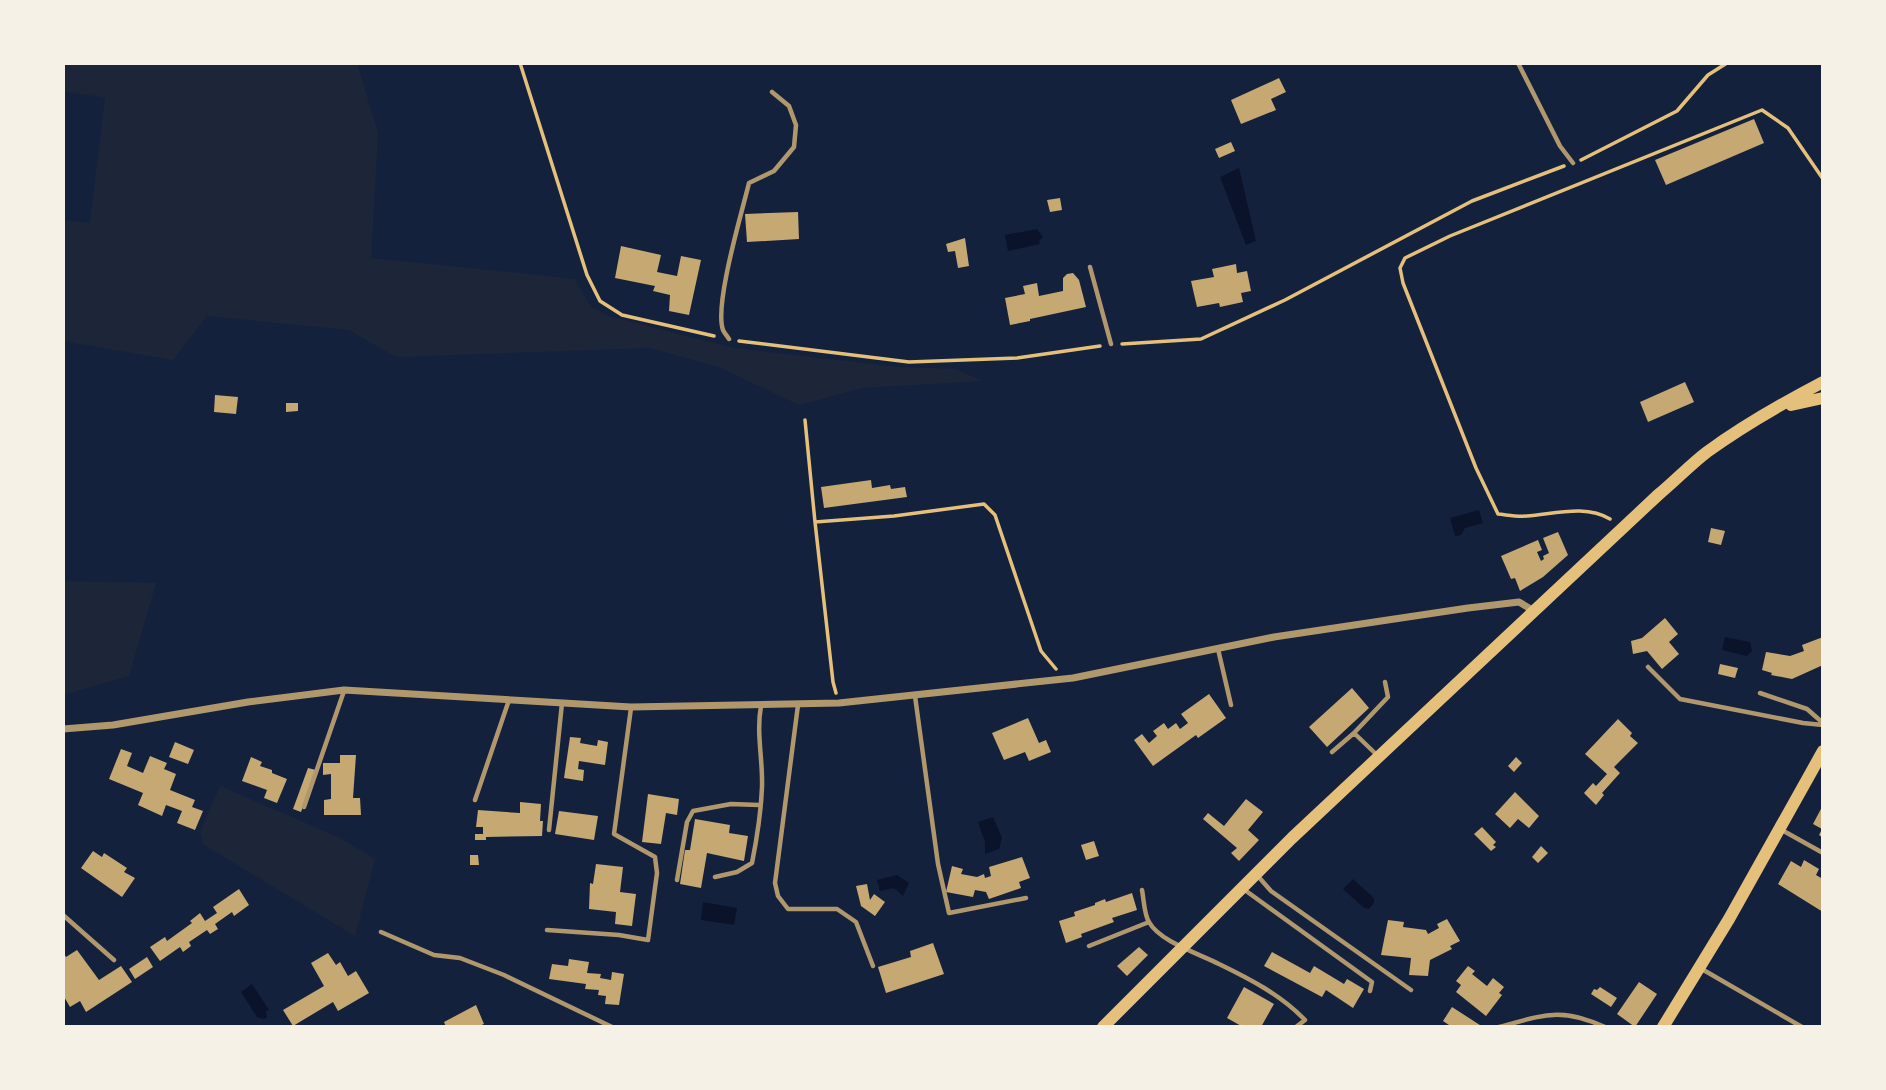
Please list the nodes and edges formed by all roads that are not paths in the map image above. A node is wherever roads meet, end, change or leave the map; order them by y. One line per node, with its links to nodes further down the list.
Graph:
1 (1518, 63): 3 (lane)
2 (772, 92): 5 (lane)
3 (1573, 163)
4 (1090, 267): 6 (lane)
5 (729, 340)
6 (1111, 344)
7 (1823, 382): 9 (main road)
8 (1823, 398): 9 (main road)
9 (1768, 412): 10 (main road)
10 (1535, 612): 11 (street); 28 (main road)
11 (1218, 649): 16 (street); 20 (lane)
12 (1648, 667): 23 (lane)
13 (1385, 682): 25 (lane)
14 (344, 690): 17 (street); 24 (street); 31 (lane)
15 (1760, 693): 23 (lane)
16 (915, 696): 19 (street); 40 (lane)
17 (510, 699): 18 (street); 29 (lane)
18 (562, 702): 22 (street); 33 (lane)
19 (799, 705): 21 (street); 48 (lane)
20 (1231, 705)
21 (761, 706): 22 (street); 30 (lane)
22 (631, 707): 43 (lane)
23 (1823, 724)
24 (63, 729)
25 (1354, 733): 27 (lane); 28 (lane)
26 (1823, 751): 32 (main road)
27 (1332, 752)
28 (1379, 757): 35 (main road)
29 (475, 800)
30 (760, 805): 36 (lane); 37 (lane)
31 (304, 807)
32 (1780, 828): 34 (lane); 49 (main road)
33 (549, 830)
34 (1823, 853)
35 (1256, 874): 38 (main road); 50 (lane)
36 (715, 877)
37 (677, 880)
38 (1241, 888): 46 (main road); 51 (lane)
39 (1142, 890): 42 (lane)
40 (1027, 898)
41 (63, 915): 47 (lane)
42 (1149, 922): 45 (lane); 46 (lane)
43 (547, 930)
44 (381, 932): 53 (lane)
45 (1089, 946)
46 (1182, 947): 52 (main road); 54 (lane)
47 (114, 960)
48 (873, 966)
49 (1698, 967): 57 (main road); 58 (lane)
50 (1411, 990)
51 (1370, 991)
52 (1106, 1026)
53 (612, 1027)
54 (1296, 1027)
55 (1499, 1027): 56 (lane)
56 (1605, 1027)
57 (1662, 1027)
58 (1802, 1027)

